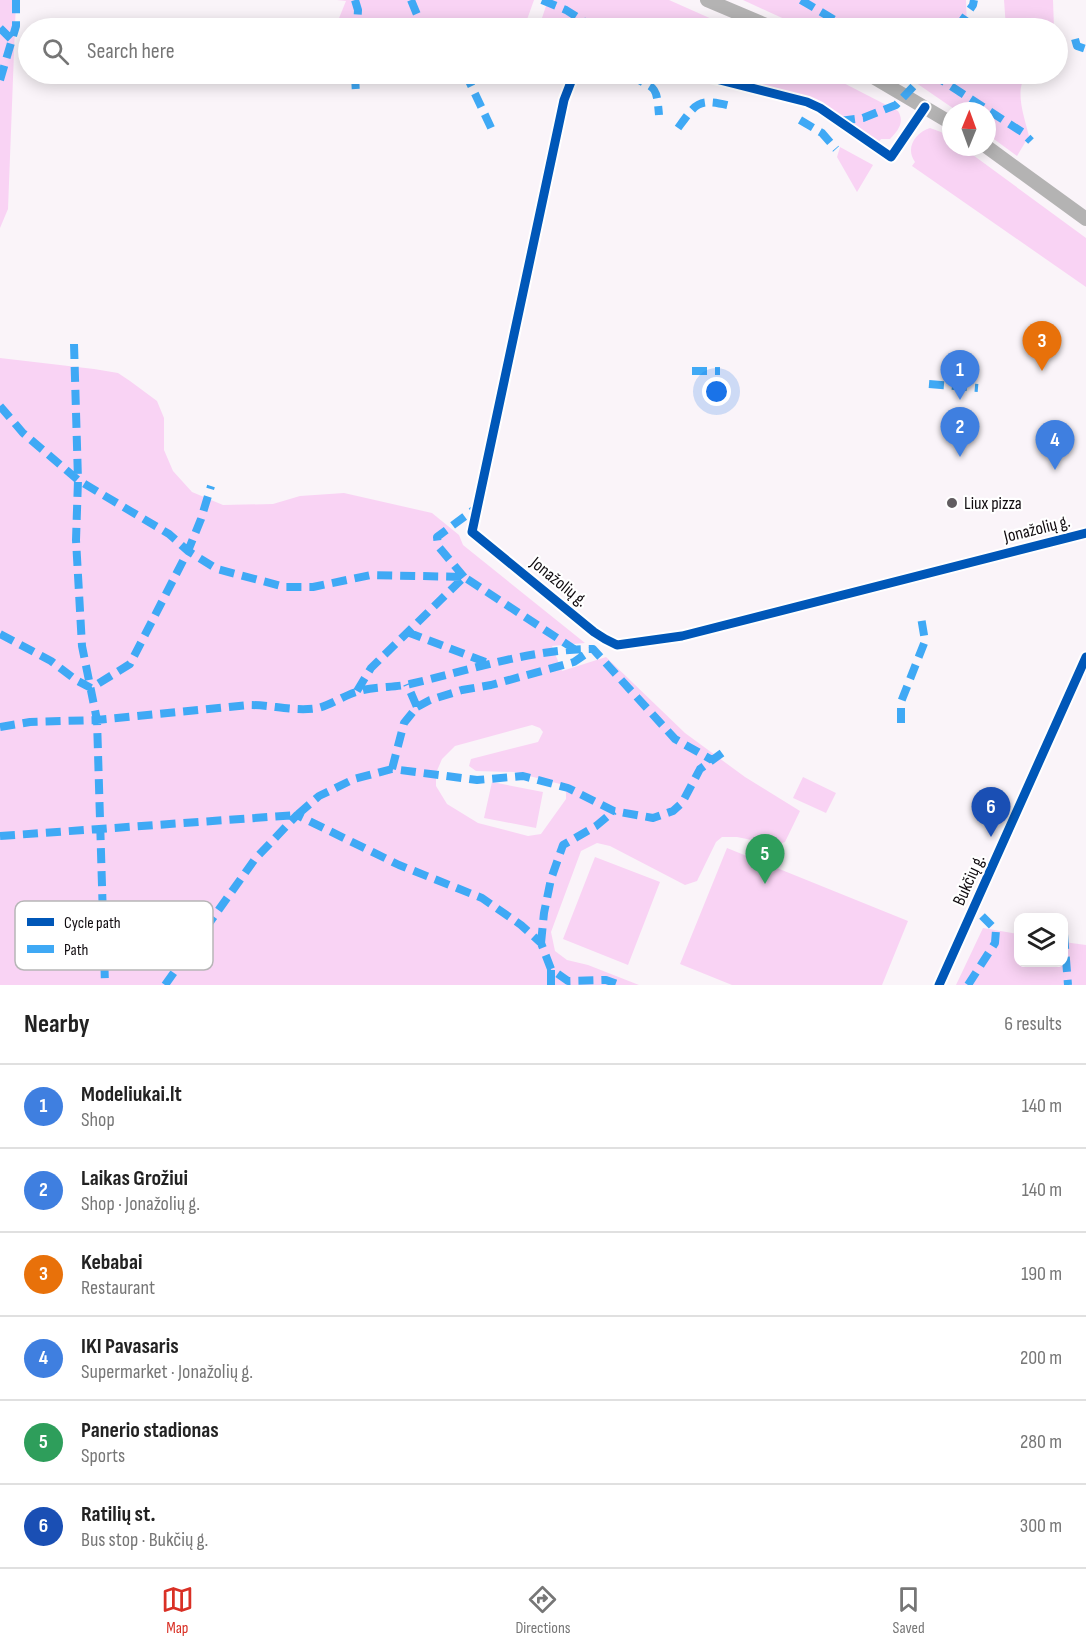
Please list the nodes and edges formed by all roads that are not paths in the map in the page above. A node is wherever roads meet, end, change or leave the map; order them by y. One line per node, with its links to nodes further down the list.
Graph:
1 (707, 0): 2 (street)
2 (749, 18)
3 (570, 84): 10 (street, Jonažolių g.)
4 (736, 84): 6 (street)
5 (885, 84): 6 (street)
6 (925, 107): 7 (street)
7 (942, 117)
8 (996, 154): 9 (street)
9 (1086, 219)
10 (1086, 533)
11 (1086, 657): 12 (street, Bukčių g.)
12 (939, 985)

